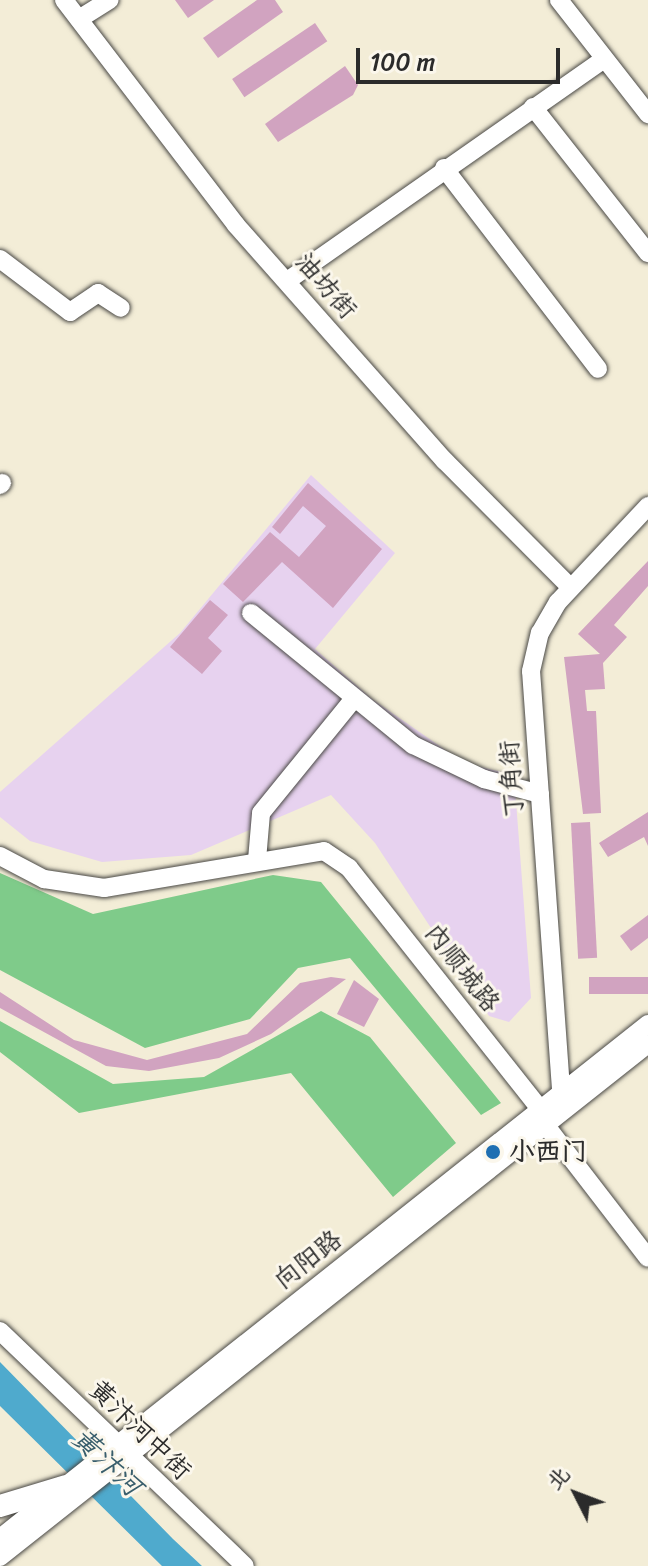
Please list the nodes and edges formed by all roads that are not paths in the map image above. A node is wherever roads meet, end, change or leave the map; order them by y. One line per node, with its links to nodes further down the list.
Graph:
1 (64, 0): 4 (street, 油坊街)
2 (109, 0): 4 (street)
3 (559, 0): 5 (street)
4 (79, 19): 11 (street, 油坊街)
5 (604, 59): 6 (street); 7 (street)
6 (533, 107): 8 (street); 9 (street)
7 (648, 114)
8 (444, 168): 11 (street); 13 (street)
9 (648, 253)
10 (0, 259): 12 (street)
11 (287, 281): 15 (street, 油坊街)
12 (121, 308)
13 (598, 369)
14 (648, 506): 15 (street, 丁角街)
15 (570, 587): 18 (street, 丁角街)
16 (251, 613): 17 (street)
17 (352, 701): 18 (street); 20 (street)
18 (540, 794): 23 (street, 丁角街)
19 (0, 856): 20 (street, 内顺城路)
20 (257, 860): 24 (street, 内顺城路)
21 (648, 1024): 23 (street, 向阳路)
22 (648, 1044): 24 (street, 向阳路)
23 (561, 1089): 24 (street, 向阳路)
24 (540, 1118): 25 (street, 内顺城路); 27 (street, 向阳路)
25 (648, 1258)
26 (0, 1331): 27 (street, 黄汴河中街)
27 (117, 1455): 28 (street, 向阳路); 32 (street, 黄汴河中街)
28 (71, 1491): 29 (main road); 30 (street, 向阳路); 31 (street, 向阳路)
29 (0, 1506)
30 (0, 1538)
31 (0, 1557)
32 (245, 1566)

